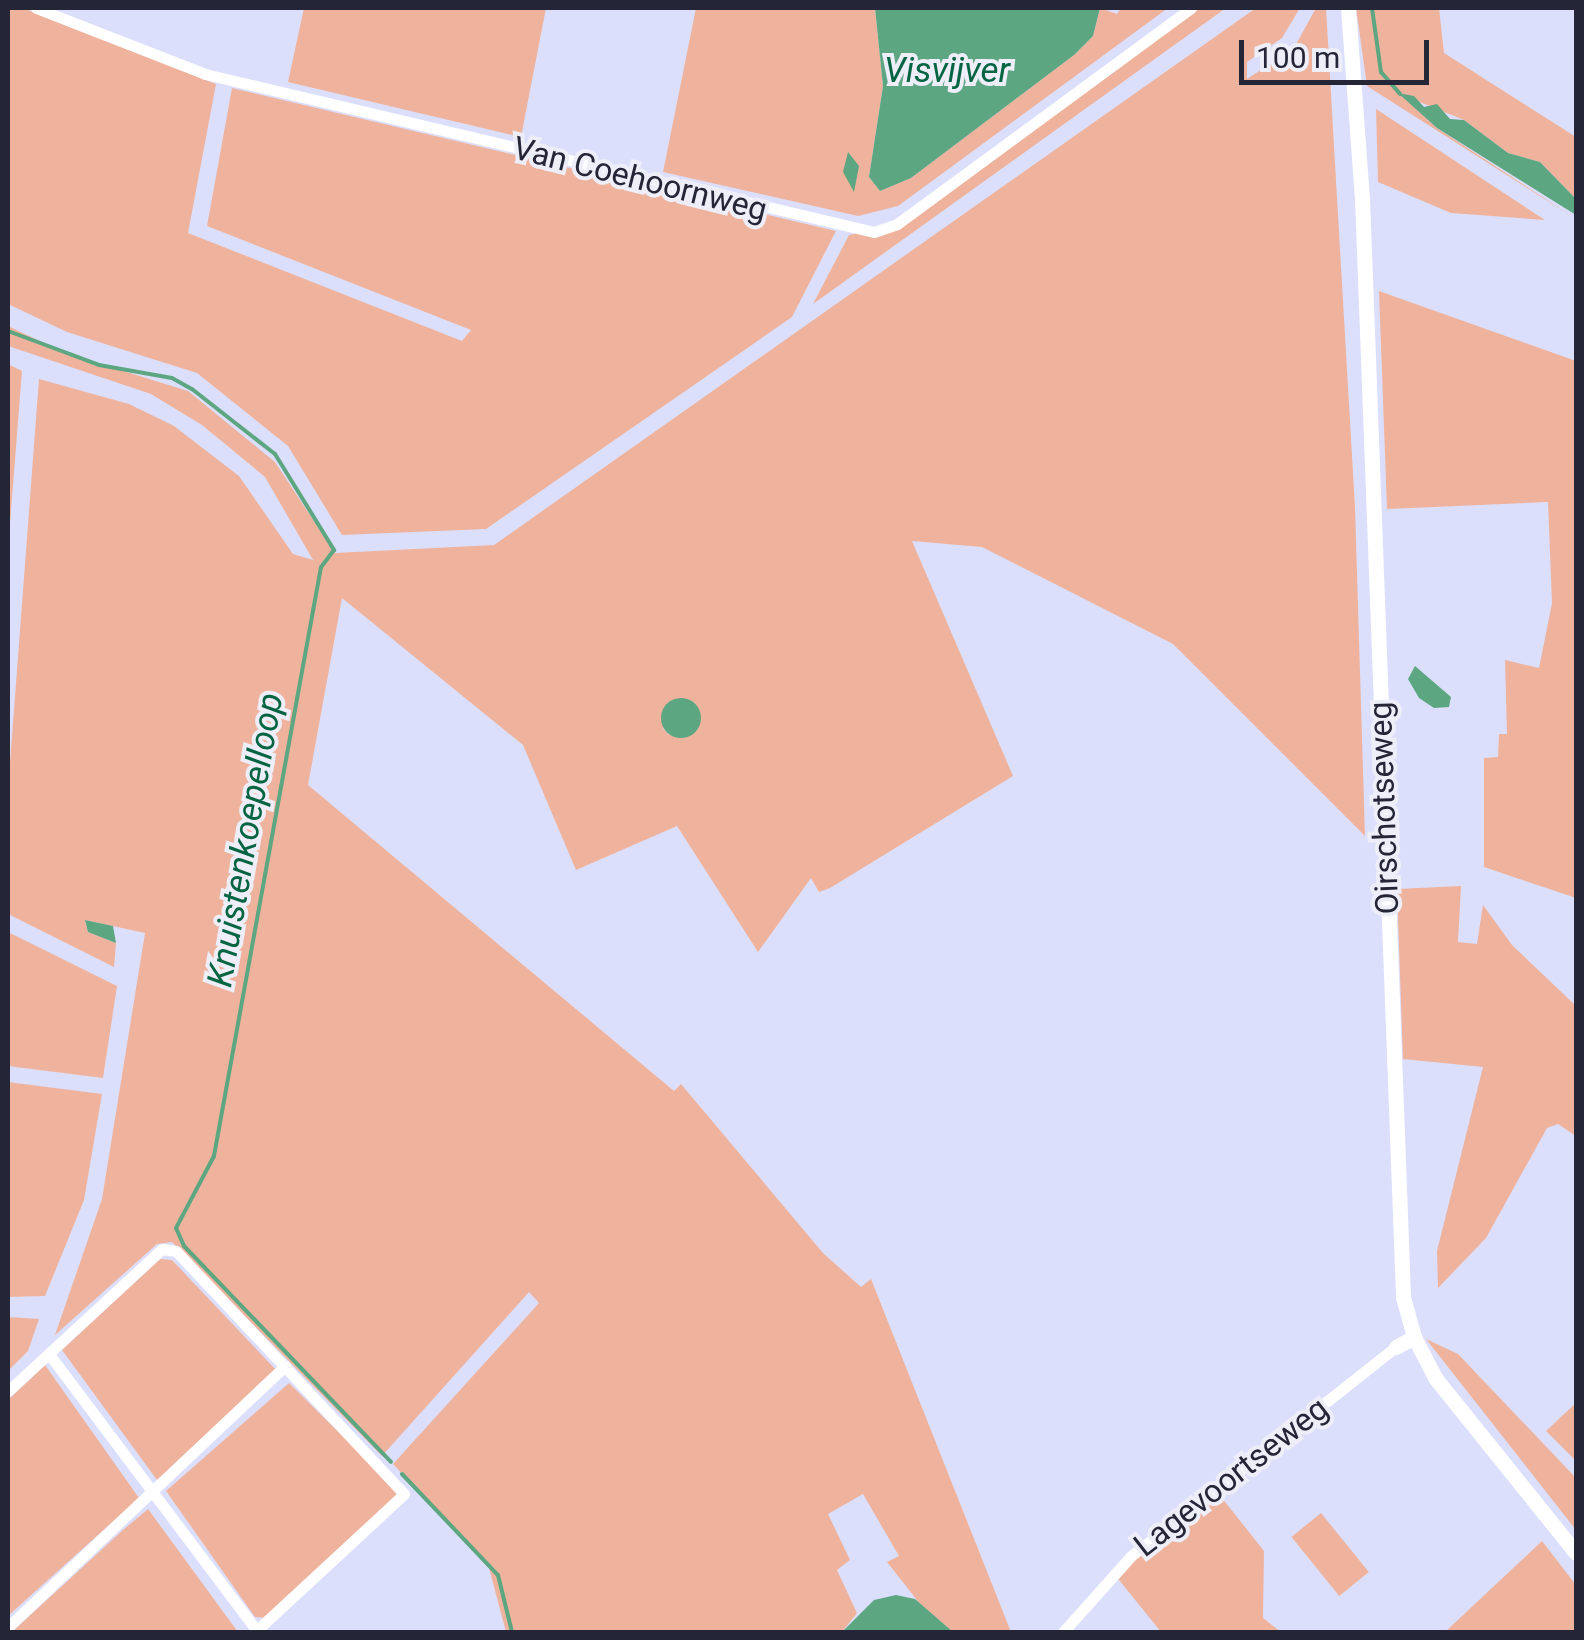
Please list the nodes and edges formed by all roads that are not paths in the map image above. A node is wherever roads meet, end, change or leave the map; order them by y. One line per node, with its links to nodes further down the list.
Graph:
1 (36, 8): 2 (street, Van Coehoornweg)
2 (1191, 8)
3 (1348, 8): 4 (street, Oirschotseweg)
4 (1414, 1337): 5 (street, Lagevoortseweg); 10 (street, Oirschotseweg)
5 (1396, 1348): 13 (street, Lagevoortseweg)
6 (48, 1354): 7 (street); 8 (street); 9 (street)
7 (285, 1366): 9 (street); 12 (street)
8 (8, 1391)
9 (152, 1493): 11 (street); 12 (street)
10 (1576, 1553)
11 (8, 1627)
12 (256, 1632)
13 (1063, 1632)

